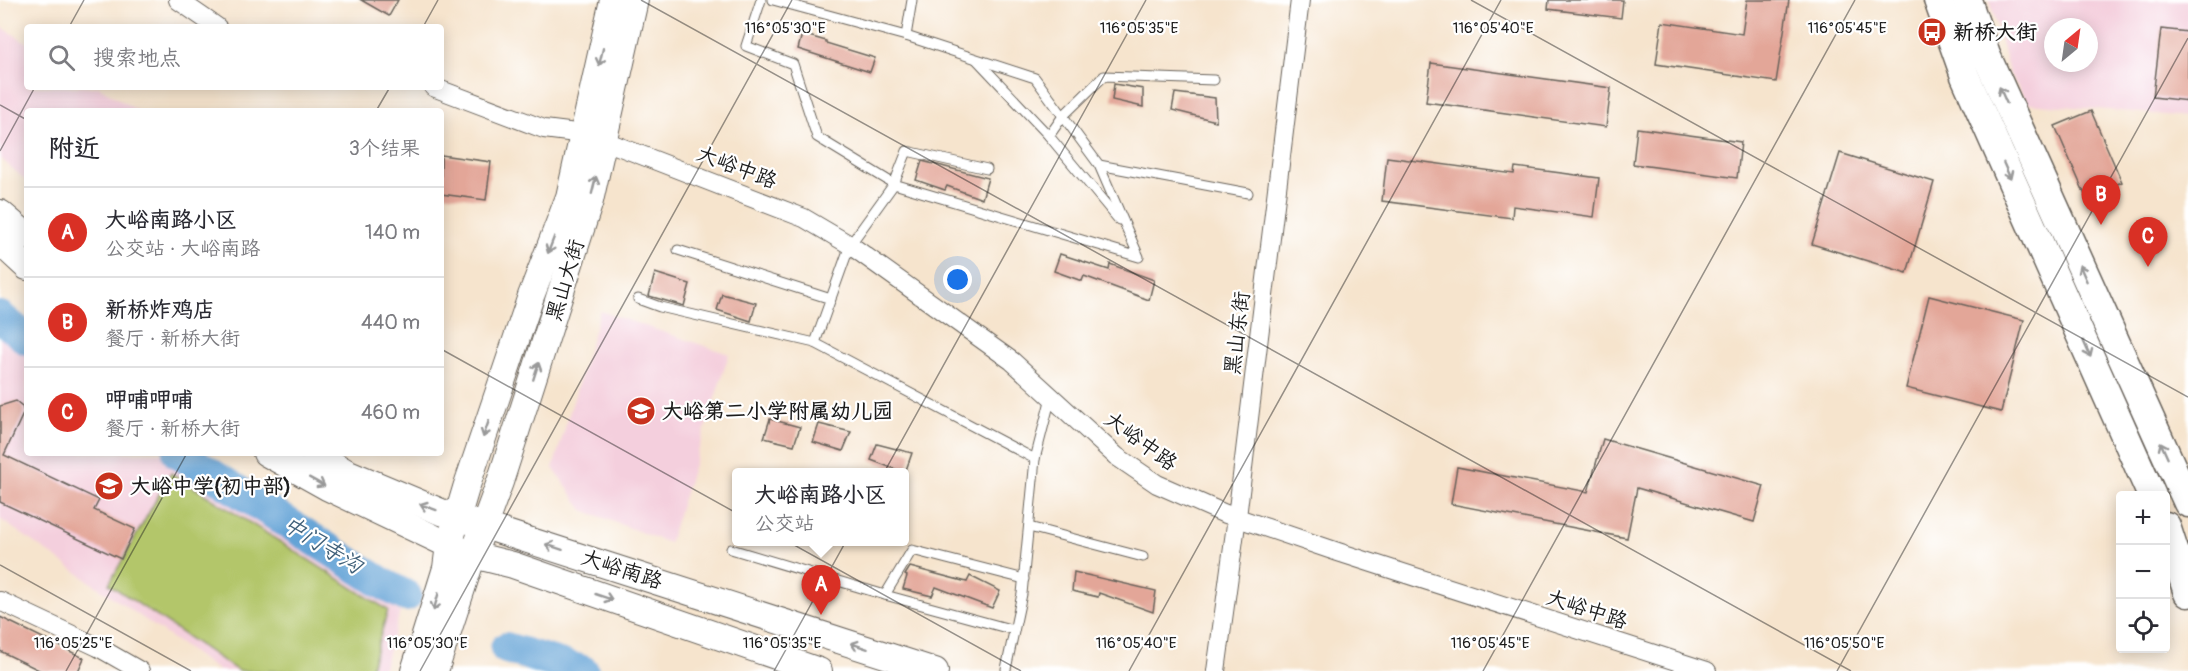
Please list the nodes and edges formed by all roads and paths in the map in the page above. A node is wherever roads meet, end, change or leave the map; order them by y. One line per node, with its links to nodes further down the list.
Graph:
1 (178, 0): 10 (street)
2 (613, 0): 17 (main road, 黑山大街, one-way to 17)
3 (635, 0): 17 (main road, 黑山大街)
4 (761, 0): 20 (lane)
5 (773, 0): 11 (lane)
6 (912, 0): 11 (lane)
7 (1300, 0): 39 (street, 黑山东街)
8 (1938, 0): 36 (main road, one-way to 36)
9 (1967, 0): 37 (main road, one-way to 9)
10 (213, 24)
11 (906, 36): 12 (lane)
12 (975, 58): 15 (lane); 16 (lane)
13 (1214, 80): 15 (lane)
14 (441, 90): 17 (street, 大峪中路)
15 (1063, 116): 16 (lane); 18 (lane)
16 (1048, 136): 23 (lane)
17 (594, 138): 26 (street, 大峪中路); 38 (main road, 黑山大街, one-way to 38); 40 (main road, 黑山大街, one-way to 17)
18 (1099, 165): 21 (lane); 23 (lane)
19 (987, 169): 20 (lane)
20 (894, 184): 23 (lane); 26 (lane)
21 (1248, 193)
22 (1, 216): 24 (main road)
23 (1126, 228)
24 (24, 234)
25 (0, 242): 28 (main road)
26 (850, 245): 30 (lane); 32 (street, 大峪中路)
27 (678, 250): 30 (lane)
28 (24, 264)
29 (638, 299): 31 (lane)
30 (831, 299): 31 (lane)
31 (815, 343): 35 (lane)
32 (1051, 397): 35 (lane); 39 (street, 大峪中路)
33 (271, 456): 43 (main road, 大峪南路, one-way to 43)
34 (319, 456): 38 (main road, 大峪南路, one-way to 34)
35 (1035, 459): 41 (lane)
36 (2150, 491)
37 (2188, 503)
38 (459, 517): 40 (main road, 大峪南路); 43 (main road, 黑山大街)
39 (1237, 517): 58 (street, 黑山东街); 59 (street, 大峪中路)
40 (483, 526): 45 (main road, 黑山大街); 57 (main road, 大峪南路, one-way to 40)
41 (1029, 527): 46 (lane); 47 (lane)
42 (2170, 538): 48 (main road)
43 (449, 545): 45 (main road, 大峪南路); 54 (main road, 黑山大街, one-way to 54)
44 (731, 549): 49 (lane)
45 (473, 555): 55 (main road, 黑山大街); 56 (main road, 大峪南路, one-way to 56)
46 (1143, 557)
47 (1024, 579): 49 (lane); 51 (lane)
48 (2188, 592)
49 (885, 595): 51 (lane)
50 (0, 602): 53 (street)
51 (1014, 630): 52 (lane)
52 (1006, 669)
53 (140, 671)
54 (414, 671)
55 (435, 671)
56 (819, 671)
57 (935, 671)
58 (1216, 671)
59 (1707, 671)

